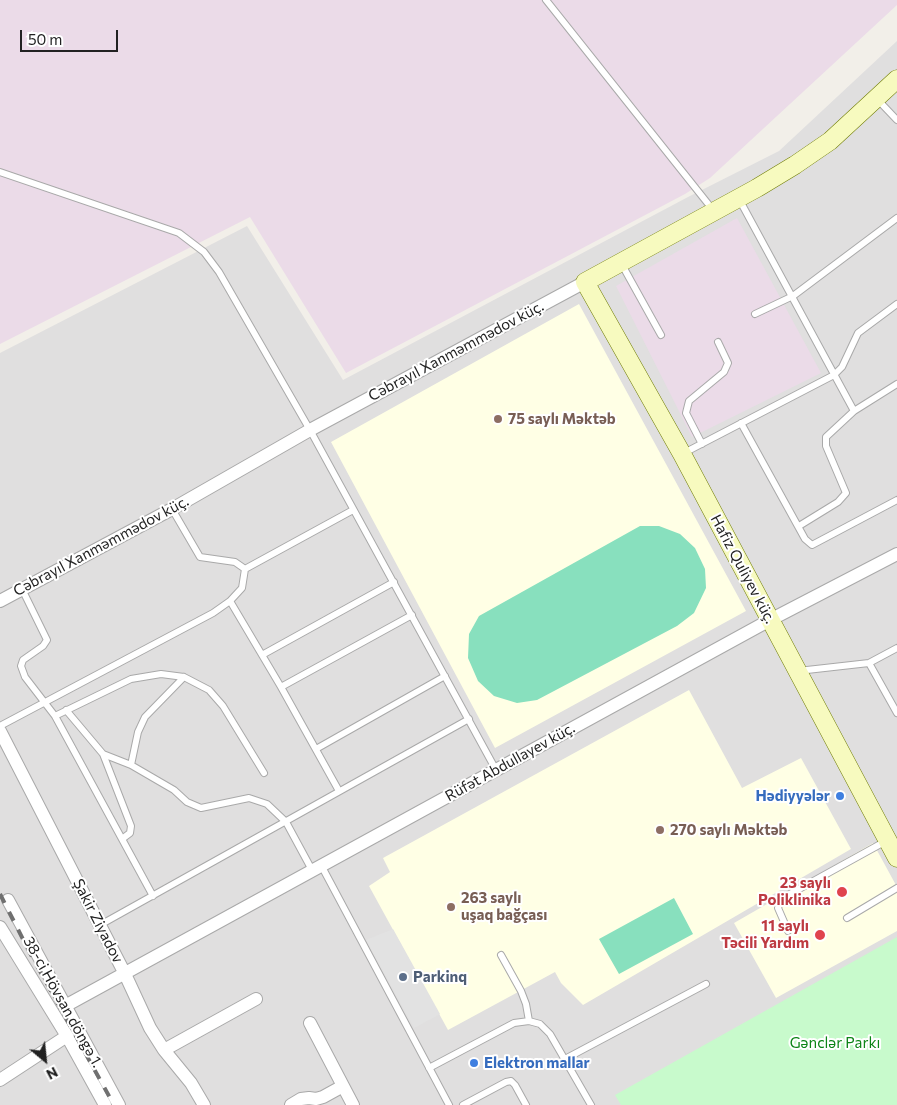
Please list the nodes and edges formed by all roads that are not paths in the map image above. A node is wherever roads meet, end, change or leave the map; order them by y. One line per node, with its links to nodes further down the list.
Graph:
1 (546, 0): 7 (lane)
2 (897, 79): 3 (street, Cəbrayıl Xanməmmədov küç.)
3 (876, 98): 4 (lane); 6 (street, Cəbrayıl Xanməmmədov küç.)
4 (897, 120)
5 (0, 172): 20 (lane)
6 (739, 198): 7 (street, Cəbrayıl Xanməmmədov küç.); 11 (lane)
7 (713, 211): 9 (street, Cəbrayıl Xanməmmədov küç.)
8 (897, 218): 11 (lane)
9 (620, 262): 10 (street, Cəbrayıl Xanməmmədov küç.); 14 (lane)
10 (585, 282): 20 (street, Cəbrayıl Xanməmmədov küç.); 22 (street, Hafiz Quliyev küç.)
11 (793, 296): 13 (lane); 16 (lane)
12 (897, 304): 16 (lane)
13 (755, 314)
14 (661, 335)
15 (718, 342): 21 (lane)
16 (834, 375): 18 (lane); 19 (lane)
17 (896, 387): 18 (lane)
18 (854, 411): 26 (lane)
19 (741, 423): 21 (lane); 26 (lane)
20 (310, 430): 24 (street, Cəbrayıl Xanməmmədov küç.); 25 (lane)
21 (702, 444): 22 (lane)
22 (682, 454): 34 (street, Hafiz Quliyev küç.)
23 (897, 500): 26 (lane)
24 (172, 509): 28 (lane); 30 (street, Cəbrayıl Xanməmmədov küç.)
25 (353, 510): 28 (lane); 29 (lane)
26 (799, 526)
27 (897, 554): 34 (street, Rüfət Abdullayev küç.)
28 (245, 569): 32 (lane)
29 (394, 582): 33 (lane); 36 (lane)
30 (22, 589): 31 (street, Cəbrayıl Xanməmmədov küç.); 42 (lane)
31 (0, 601)
32 (230, 601): 36 (lane); 42 (lane)
33 (412, 616): 40 (lane); 41 (lane)
34 (770, 620): 38 (street, Hafiz Quliyev küç.); 52 (street, Rüfət Abdullayev küç.)
35 (897, 648): 37 (lane)
36 (262, 655): 41 (lane)
37 (869, 663): 38 (lane); 44 (lane)
38 (797, 671): 57 (street, Hafiz Quliyev küç.)
39 (184, 676): 43 (lane); 51 (lane); 53 (lane)
40 (445, 676): 46 (lane); 49 (lane)
41 (281, 687): 49 (lane)
42 (44, 702): 45 (lane); 47 (lane)
43 (66, 710): 45 (lane); 50 (lane)
44 (897, 713)
45 (55, 716): 56 (lane)
46 (469, 719): 52 (lane); 54 (lane)
47 (0, 726)
48 (0, 730): 64 (street, Şakir Ziyadov)
49 (316, 749): 54 (lane)
50 (103, 754): 51 (lane); 56 (lane)
51 (131, 765): 55 (lane)
52 (496, 770): 59 (street, Rüfət Abdullayev küç.)
53 (264, 773)
54 (339, 791): 55 (lane)
55 (286, 822): 59 (lane); 61 (lane)
56 (122, 839): 61 (lane)
57 (888, 841): 58 (street, Hafiz Quliyev küç.); 66 (lane)
58 (897, 858)
59 (316, 868): 68 (street, Rüfət Abdullayev küç.); 77 (lane)
60 (897, 888): 63 (lane)
61 (153, 896): 64 (lane)
62 (8, 900): 71 (street, 38-ci Hövsan döngə 1.)
63 (846, 918)
64 (100, 925): 68 (street, Şakir Ziyadov)
65 (0, 927): 74 (street)
66 (788, 931)
67 (501, 955): 72 (lane)
68 (125, 974): 71 (street, Rüfət Abdullayev küç.); 75 (street, Şakir Ziyadov)
69 (706, 984): 76 (lane)
70 (256, 999): 75 (street)
71 (65, 1006): 81 (street, 38-ci Hövsan döngə 1.)
72 (529, 1021): 76 (lane); 77 (lane)
73 (310, 1023): 79 (street)
74 (67, 1036): 78 (street); 80 (street)
75 (164, 1050): 82 (street, Şakir Ziyadov)
76 (565, 1059): 88 (lane)
77 (429, 1068): 85 (lane)
78 (0, 1080)
79 (343, 1086): 83 (street); 84 (street)
80 (105, 1105)
81 (119, 1105)
82 (204, 1105)
83 (291, 1105)
84 (353, 1105)
85 (449, 1105)
86 (463, 1105): 87 (lane)
87 (526, 1105)
88 (591, 1105)

